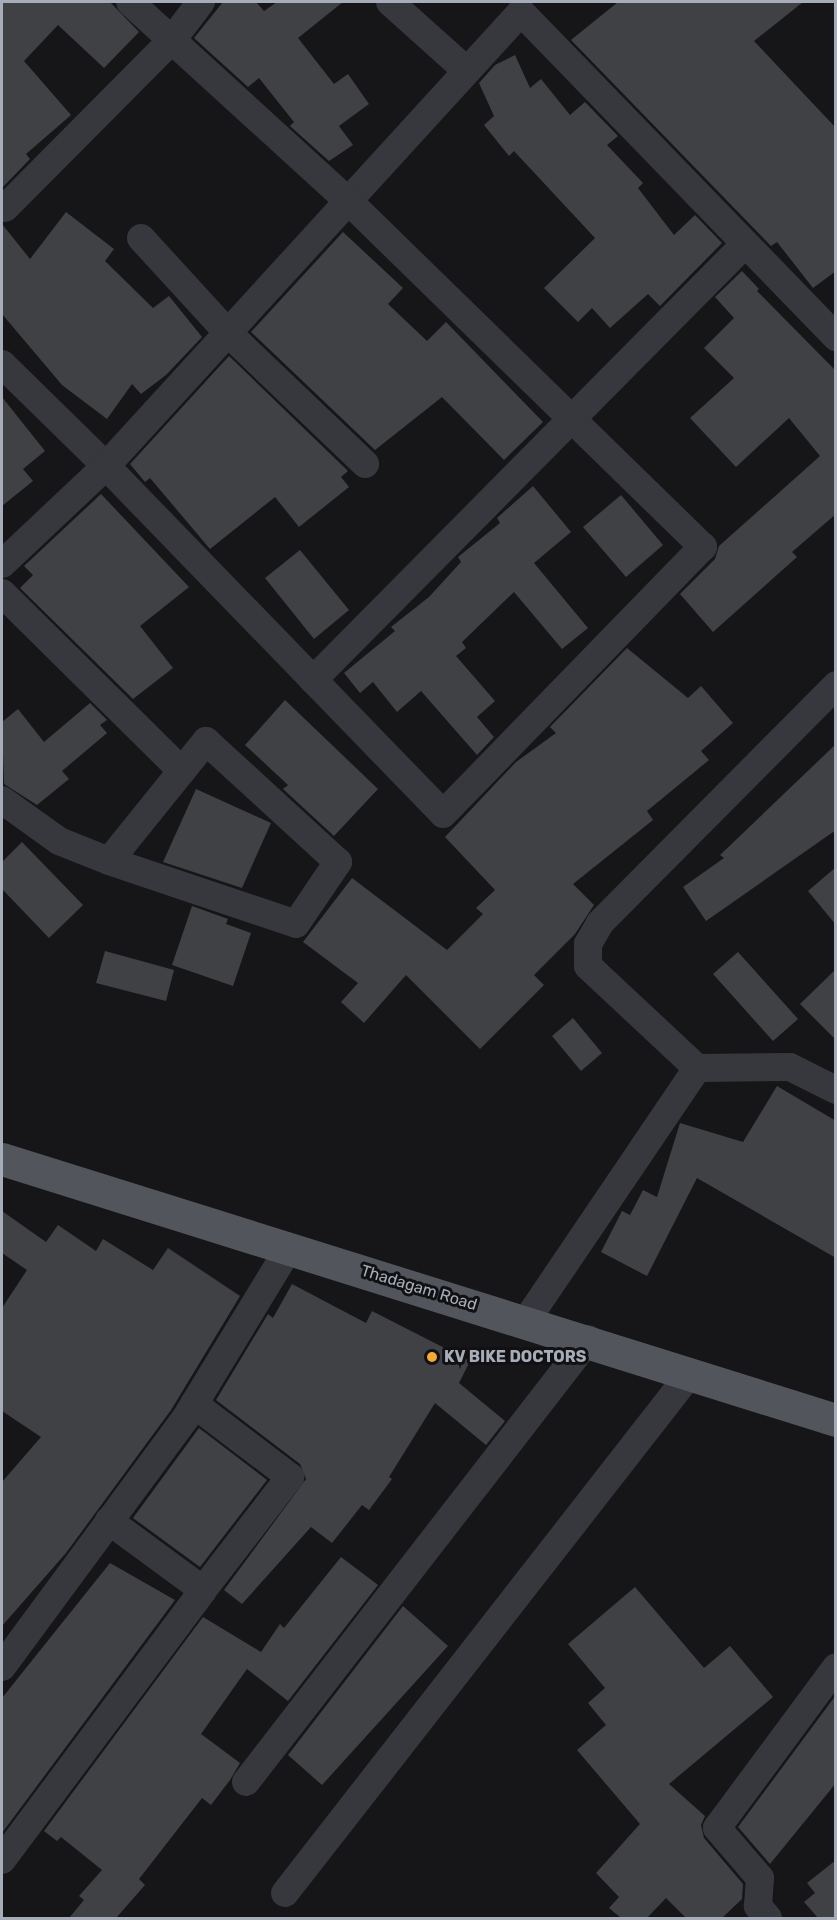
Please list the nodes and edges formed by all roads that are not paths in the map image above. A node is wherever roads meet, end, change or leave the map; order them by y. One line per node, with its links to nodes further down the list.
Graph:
1 (130, 2): 5 (street)
2 (201, 2): 5 (street)
3 (390, 2): 6 (street)
4 (525, 7): 6 (street); 10 (street)
5 (172, 39): 7 (street); 8 (street)
6 (467, 71): 7 (street)
7 (348, 201): 11 (street); 14 (street)
8 (4, 208)
9 (141, 238): 11 (street)
10 (745, 244): 12 (street); 14 (street)
11 (227, 332): 15 (street); 16 (street)
12 (836, 337)
13 (2, 364): 16 (street)
14 (572, 419): 19 (street); 19 (street)
15 (365, 464)
16 (106, 466): 17 (street); 19 (street)
17 (2, 564)
18 (2, 593): 21 (street)
19 (313, 680)
20 (836, 685): 24 (street)
21 (182, 771): 23 (street); 23 (street)
22 (2, 800): 23 (street)
23 (110, 861)
24 (697, 1068): 25 (street); 28 (street)
25 (836, 1090)
26 (2, 1159): 27 (main road, Thadagam Road)
27 (289, 1248): 28 (main road, Thadagam Road); 31 (street)
28 (526, 1321): 29 (main road, Thadagam Road)
29 (589, 1340): 30 (main road, Thadagam Road); 37 (street)
30 (689, 1375): 32 (main road, Thadagam Road); 39 (street)
31 (194, 1404): 33 (street); 34 (street)
32 (836, 1420)
33 (109, 1521): 34 (street); 35 (street)
34 (203, 1590): 38 (street)
35 (2, 1667)
36 (836, 1667): 40 (street)
37 (246, 1782)
38 (2, 1860)
39 (285, 1893)
40 (768, 1918)

